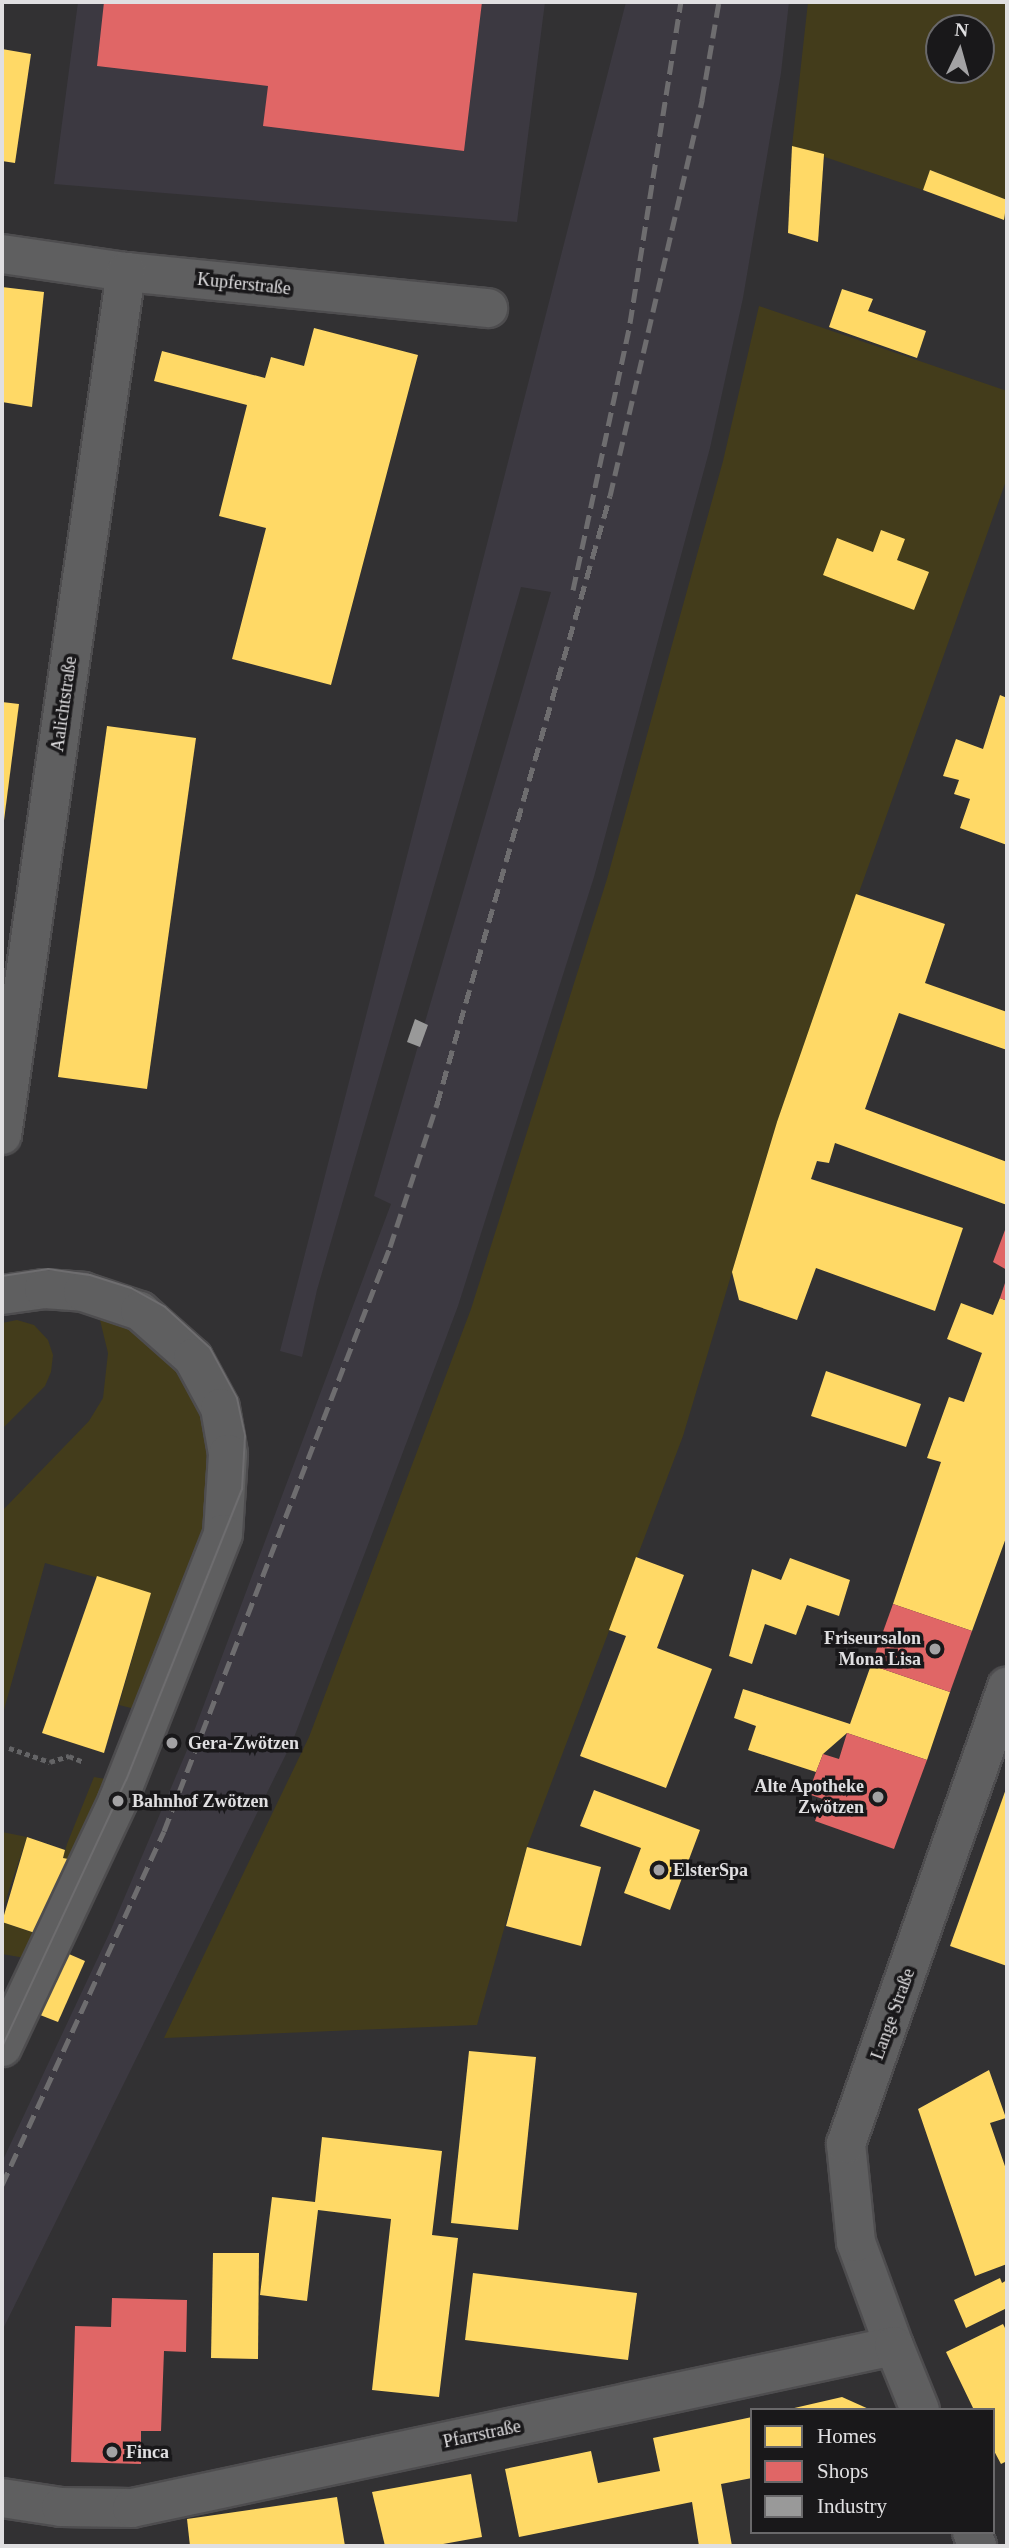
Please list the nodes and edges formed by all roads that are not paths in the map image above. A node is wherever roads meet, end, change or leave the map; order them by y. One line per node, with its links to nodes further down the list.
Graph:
1 (2, 254): 2 (street, Kupferstraße)
2 (126, 272): 3 (street, Kupferstraße); 4 (street, Aalichtstraße)
3 (488, 308)
4 (2, 1135)
5 (2, 1295): 7 (street)
6 (1007, 1686): 8 (street, Lange Straße)
7 (2, 2048)
8 (894, 2346): 9 (street); 10 (street, Pfarrstraße)
9 (919, 2408)
10 (2, 2498)

